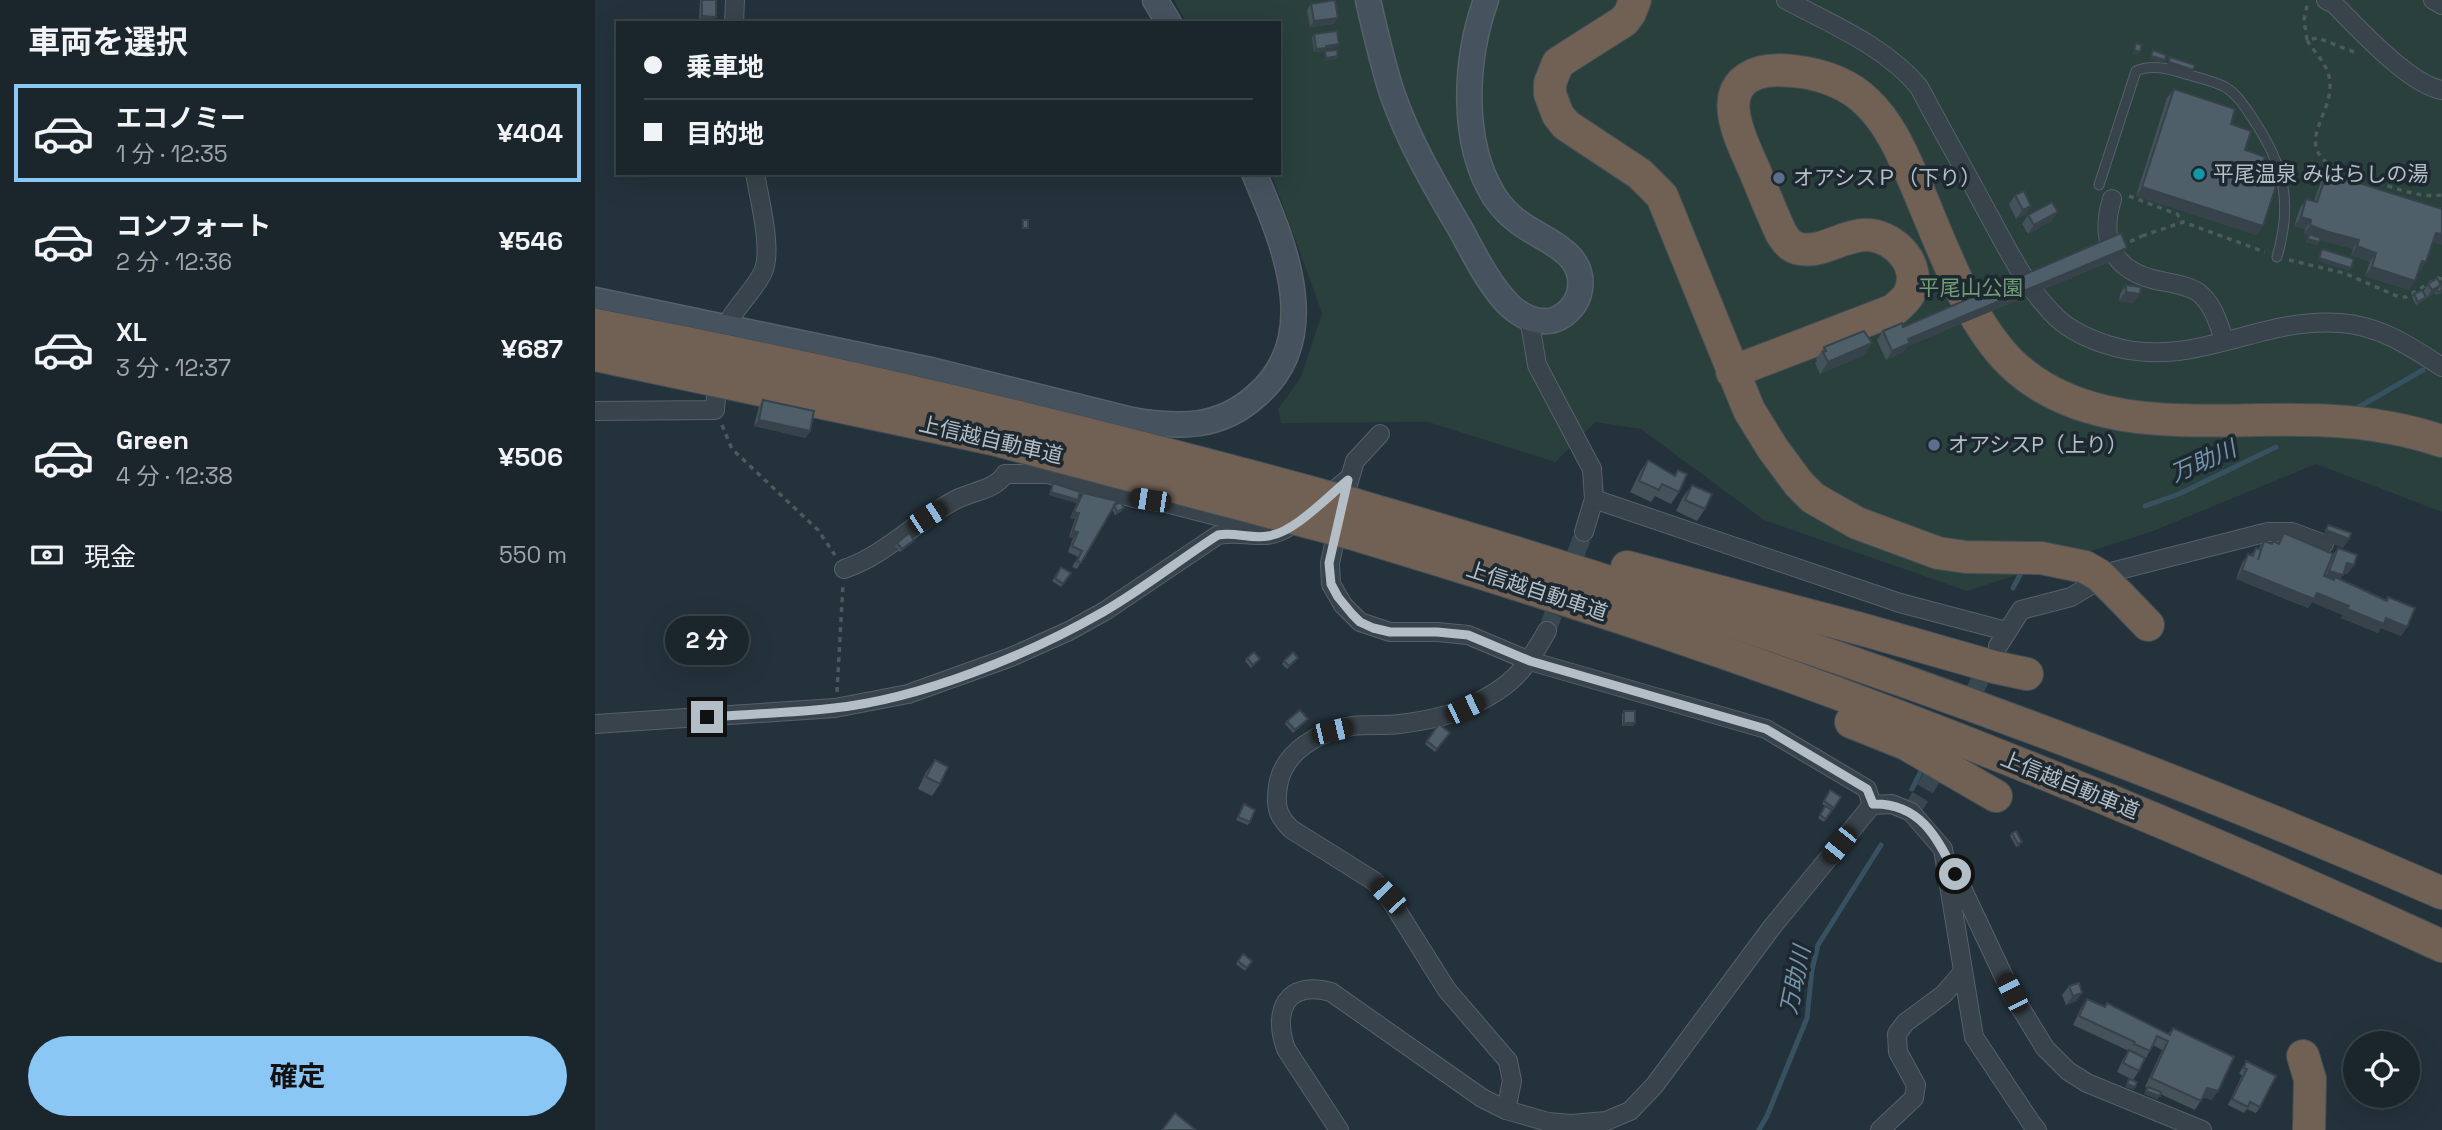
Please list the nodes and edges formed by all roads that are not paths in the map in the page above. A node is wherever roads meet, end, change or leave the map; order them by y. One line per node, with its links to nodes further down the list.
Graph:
1 (735, 0): 10 (street)
2 (1155, 0): 11 (street)
3 (1368, 0): 19 (street)
4 (1486, 0): 19 (street)
5 (1635, 0): 25 (highway)
6 (1786, 0): 22 (street)
7 (2326, 0): 12 (street)
8 (2433, 0): 9 (street)
9 (2442, 5)
10 (734, 21)
11 (1168, 21)
12 (2442, 90)
13 (755, 175): 21 (street)
14 (1255, 175): 21 (street)
15 (2099, 185): 17 (lane)
16 (2112, 199): 22 (street)
17 (2277, 257)
18 (595, 300): 21 (street)
19 (1529, 318): 29 (street)
20 (595, 325): 30 (highway, 上信越自動車道, bridge)
21 (725, 326): 26 (street)
22 (2225, 341): 24 (street)
23 (595, 355): 30 (highway, 上信越自動車道, bridge)
24 (2442, 366)
25 (1732, 372): 28 (highway); 36 (highway, bridge)
26 (595, 411)
27 (1380, 434): 30 (street)
28 (2442, 442)
29 (1594, 499): 32 (street); 33 (street)
30 (1352, 506): 31 (street); 35 (highway, 上信越自動車道); 38 (street); 39 (highway); 44 (highway, 上信越自動車道)
31 (1280, 532): 34 (street); 40 (street)
32 (1584, 532)
33 (2325, 544)
34 (844, 569)
35 (1518, 584): 41 (highway); 45 (highway, 上信越自動車道)
36 (2148, 625)
37 (1547, 631): 38 (street)
38 (1530, 661): 42 (street); 48 (street)
39 (2027, 674)
40 (595, 724)
41 (1996, 796)
42 (1873, 804): 43 (street); 48 (street)
43 (1943, 849): 46 (street); 52 (street)
44 (2442, 893)
45 (2442, 946)
46 (1963, 972): 50 (street); 51 (street)
47 (2303, 1056): 53 (highway)
48 (1506, 1110): 49 (street)
49 (1339, 1130)
50 (1879, 1130)
51 (2037, 1130)
52 (2202, 1130)
53 (2309, 1130)

